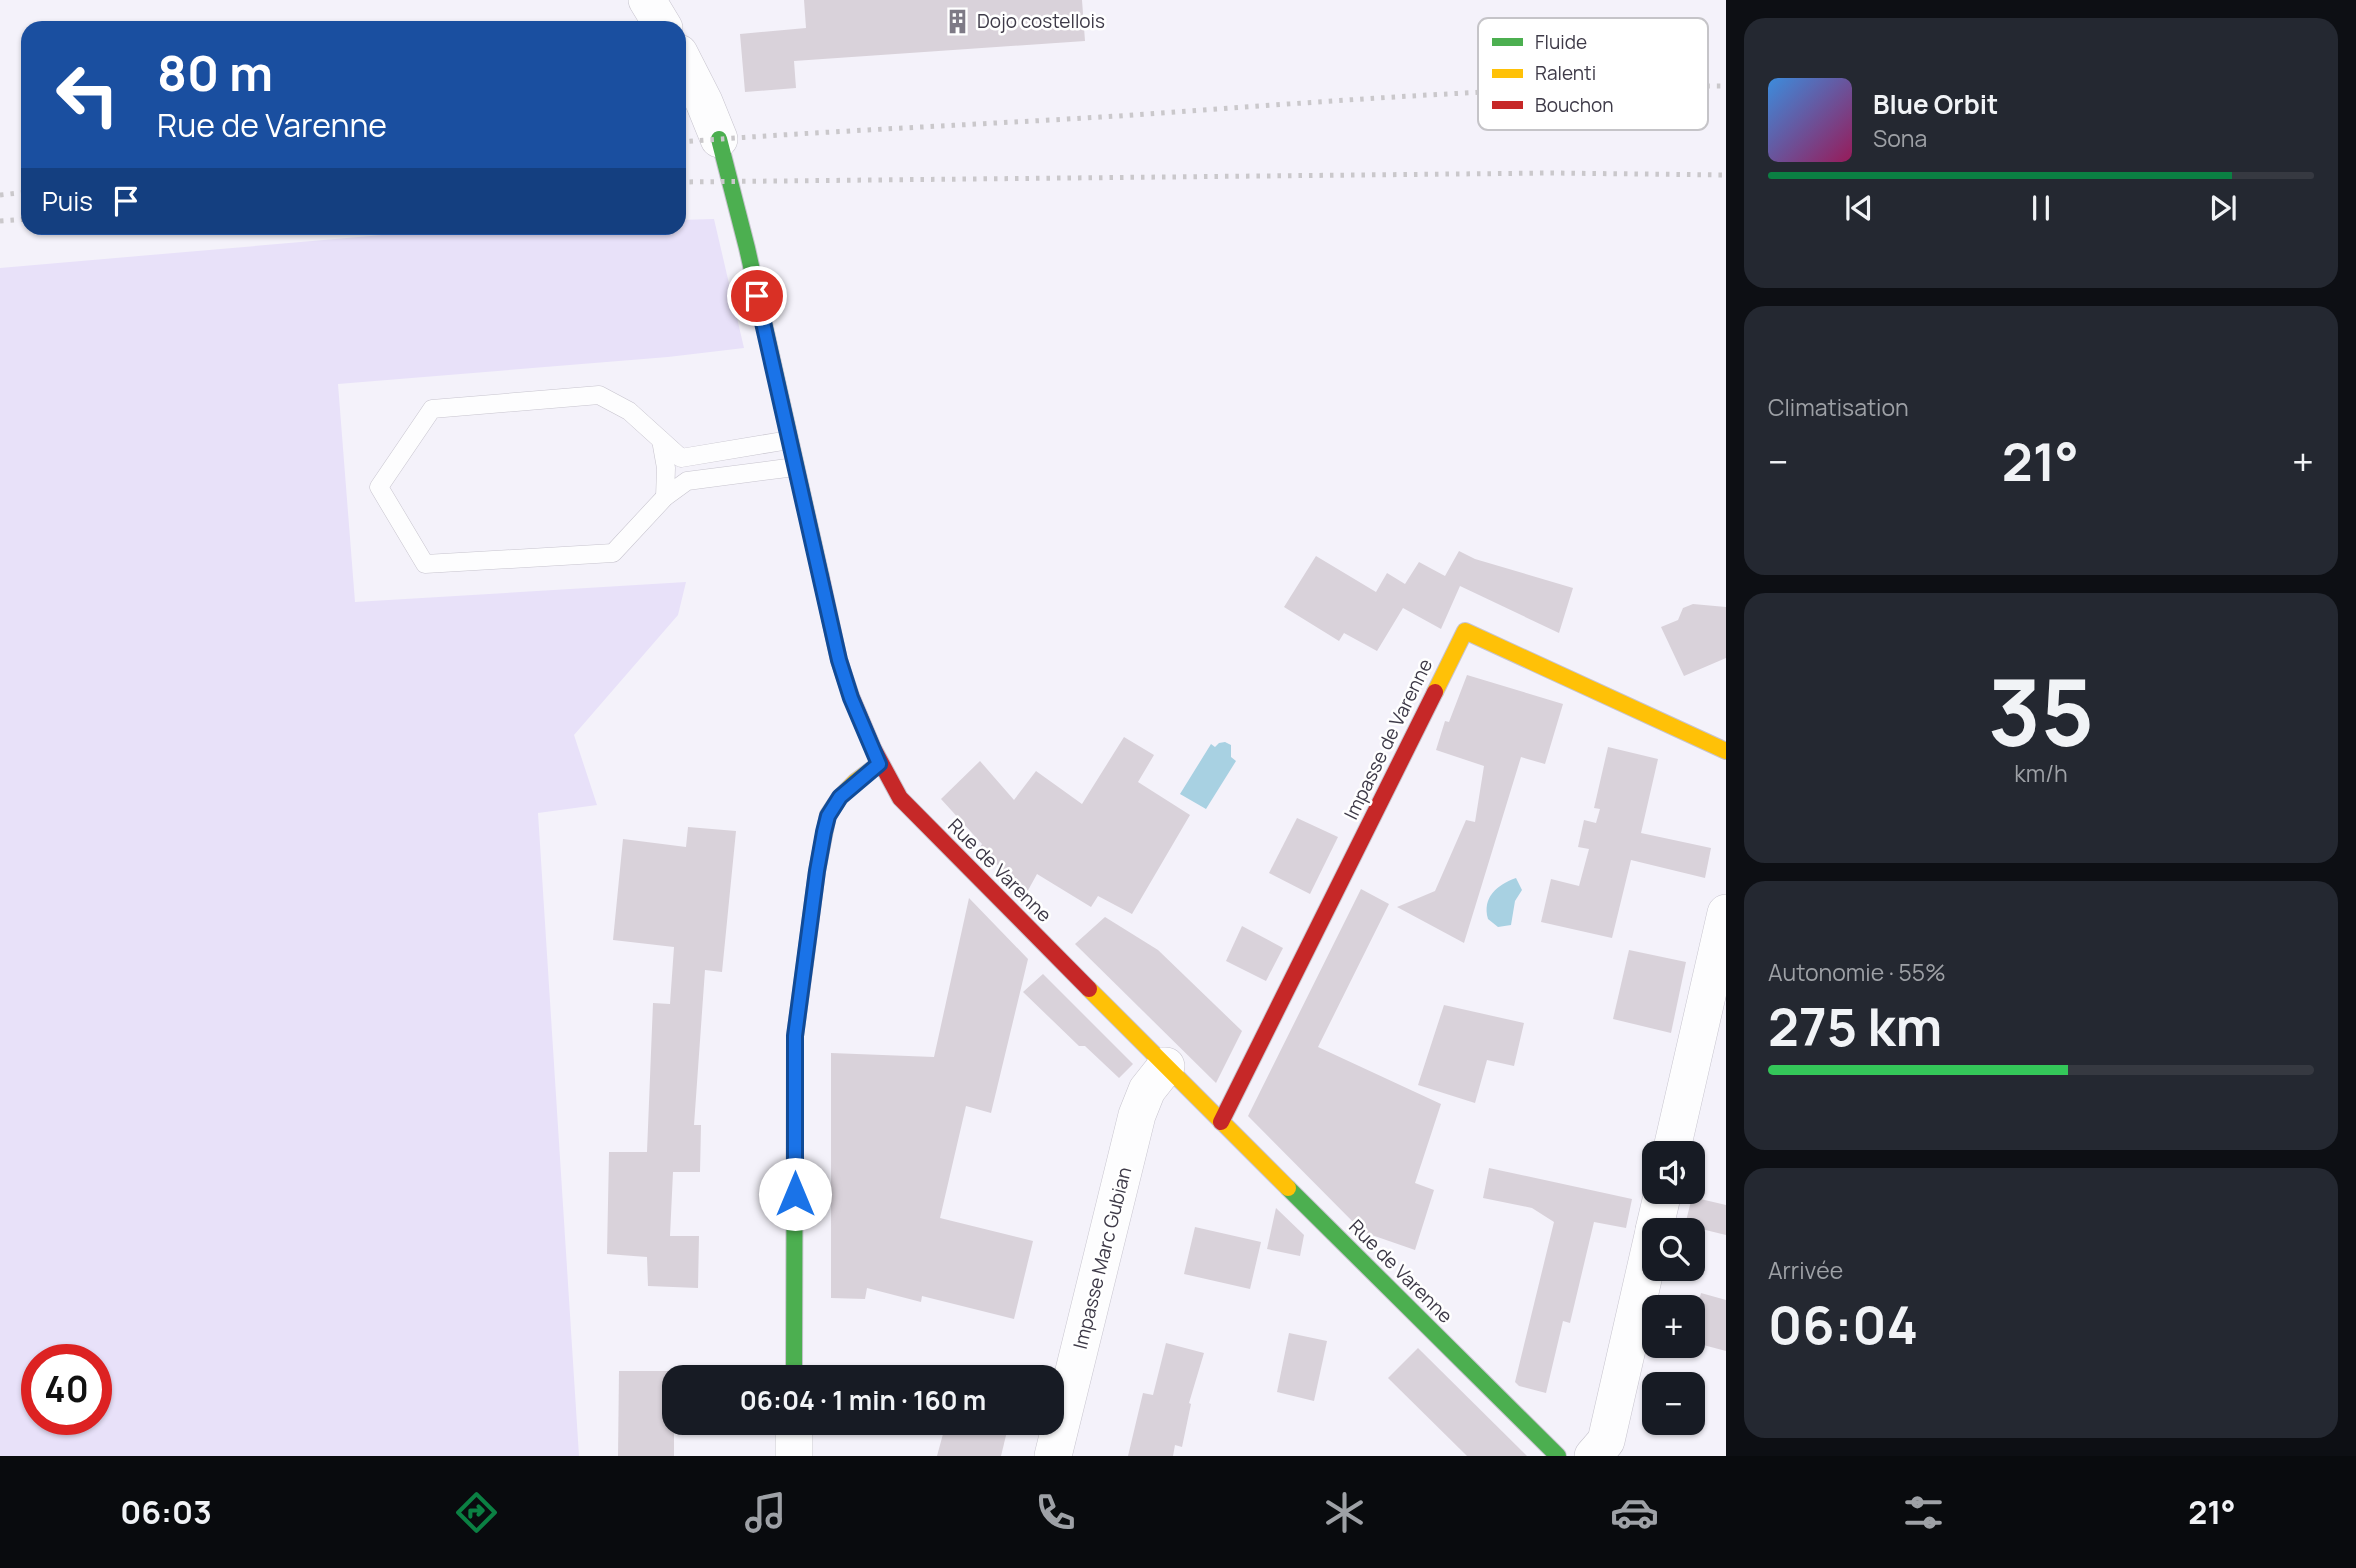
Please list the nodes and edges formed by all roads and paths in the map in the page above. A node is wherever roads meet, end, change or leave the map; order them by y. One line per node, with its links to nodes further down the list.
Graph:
1 (647, 0): 2 (street)
2 (660, 21)
3 (686, 67): 4 (street)
4 (719, 139): 6 (street, Rue de Varenne)
5 (661, 440): 6 (lane); 8 (lane); 8 (lane)
6 (789, 440): 7 (street, Rue de Varenne)
7 (795, 467): 8 (lane); 10 (street, Rue de Varenne)
8 (665, 497)
9 (1726, 751): 13 (street, Impasse de Varenne)
10 (879, 764): 12 (street, Rue de Varenne); 16 (street)
11 (1726, 914): 14 (street)
12 (1166, 1066): 13 (street, Rue de Varenne); 19 (street, Impasse Marc Gubian)
13 (1221, 1122): 20 (street, Rue de Varenne)
14 (1674, 1141)
15 (1643, 1281): 21 (street)
16 (794, 1365)
17 (794, 1435): 18 (street)
18 (794, 1456)
19 (1053, 1456)
20 (1558, 1456)
21 (1593, 1456)

